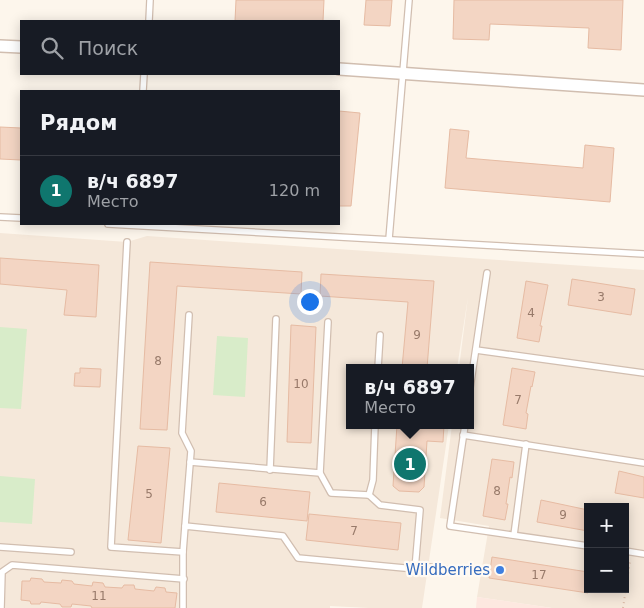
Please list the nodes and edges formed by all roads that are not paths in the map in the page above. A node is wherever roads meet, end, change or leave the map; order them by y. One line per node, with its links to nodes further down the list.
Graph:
1 (150, 0): 3 (lane)
2 (409, 0): 7 (lane)
3 (149, 20)
4 (0, 46): 5 (street)
5 (20, 47)
6 (340, 69): 7 (street)
7 (403, 73): 10 (street); 14 (lane)
8 (144, 75): 9 (lane)
9 (143, 90)
10 (644, 90)
11 (0, 217): 12 (lane)
12 (20, 218)
13 (148, 225): 14 (lane)
14 (389, 240): 16 (lane)
15 (127, 242): 40 (lane)
16 (644, 254)
17 (487, 273): 22 (lane)
18 (189, 315): 30 (lane)
19 (276, 319): 32 (lane)
20 (328, 322): 33 (lane)
21 (380, 334): 23 (lane)
22 (476, 350): 24 (lane); 25 (lane)
23 (378, 364)
24 (474, 364)
25 (644, 373)
26 (375, 429): 34 (lane)
27 (464, 429): 28 (lane)
28 (463, 435): 29 (lane); 36 (lane)
29 (526, 444): 31 (lane); 36 (lane)
30 (190, 462): 32 (lane); 35 (lane)
31 (644, 463)
32 (270, 470): 33 (lane)
33 (320, 473): 34 (lane)
34 (369, 495): 43 (lane)
35 (185, 526): 40 (lane); 43 (lane)
36 (514, 535): 37 (lane)
37 (584, 545)
38 (0, 547): 39 (lane)
39 (71, 552)
40 (183, 552): 45 (lane)
41 (629, 552): 42 (lane)
42 (644, 554)
43 (415, 569): 44 (lane)
44 (445, 569)
45 (184, 579): 46 (lane); 47 (lane)
46 (1, 608)
47 (183, 608)

